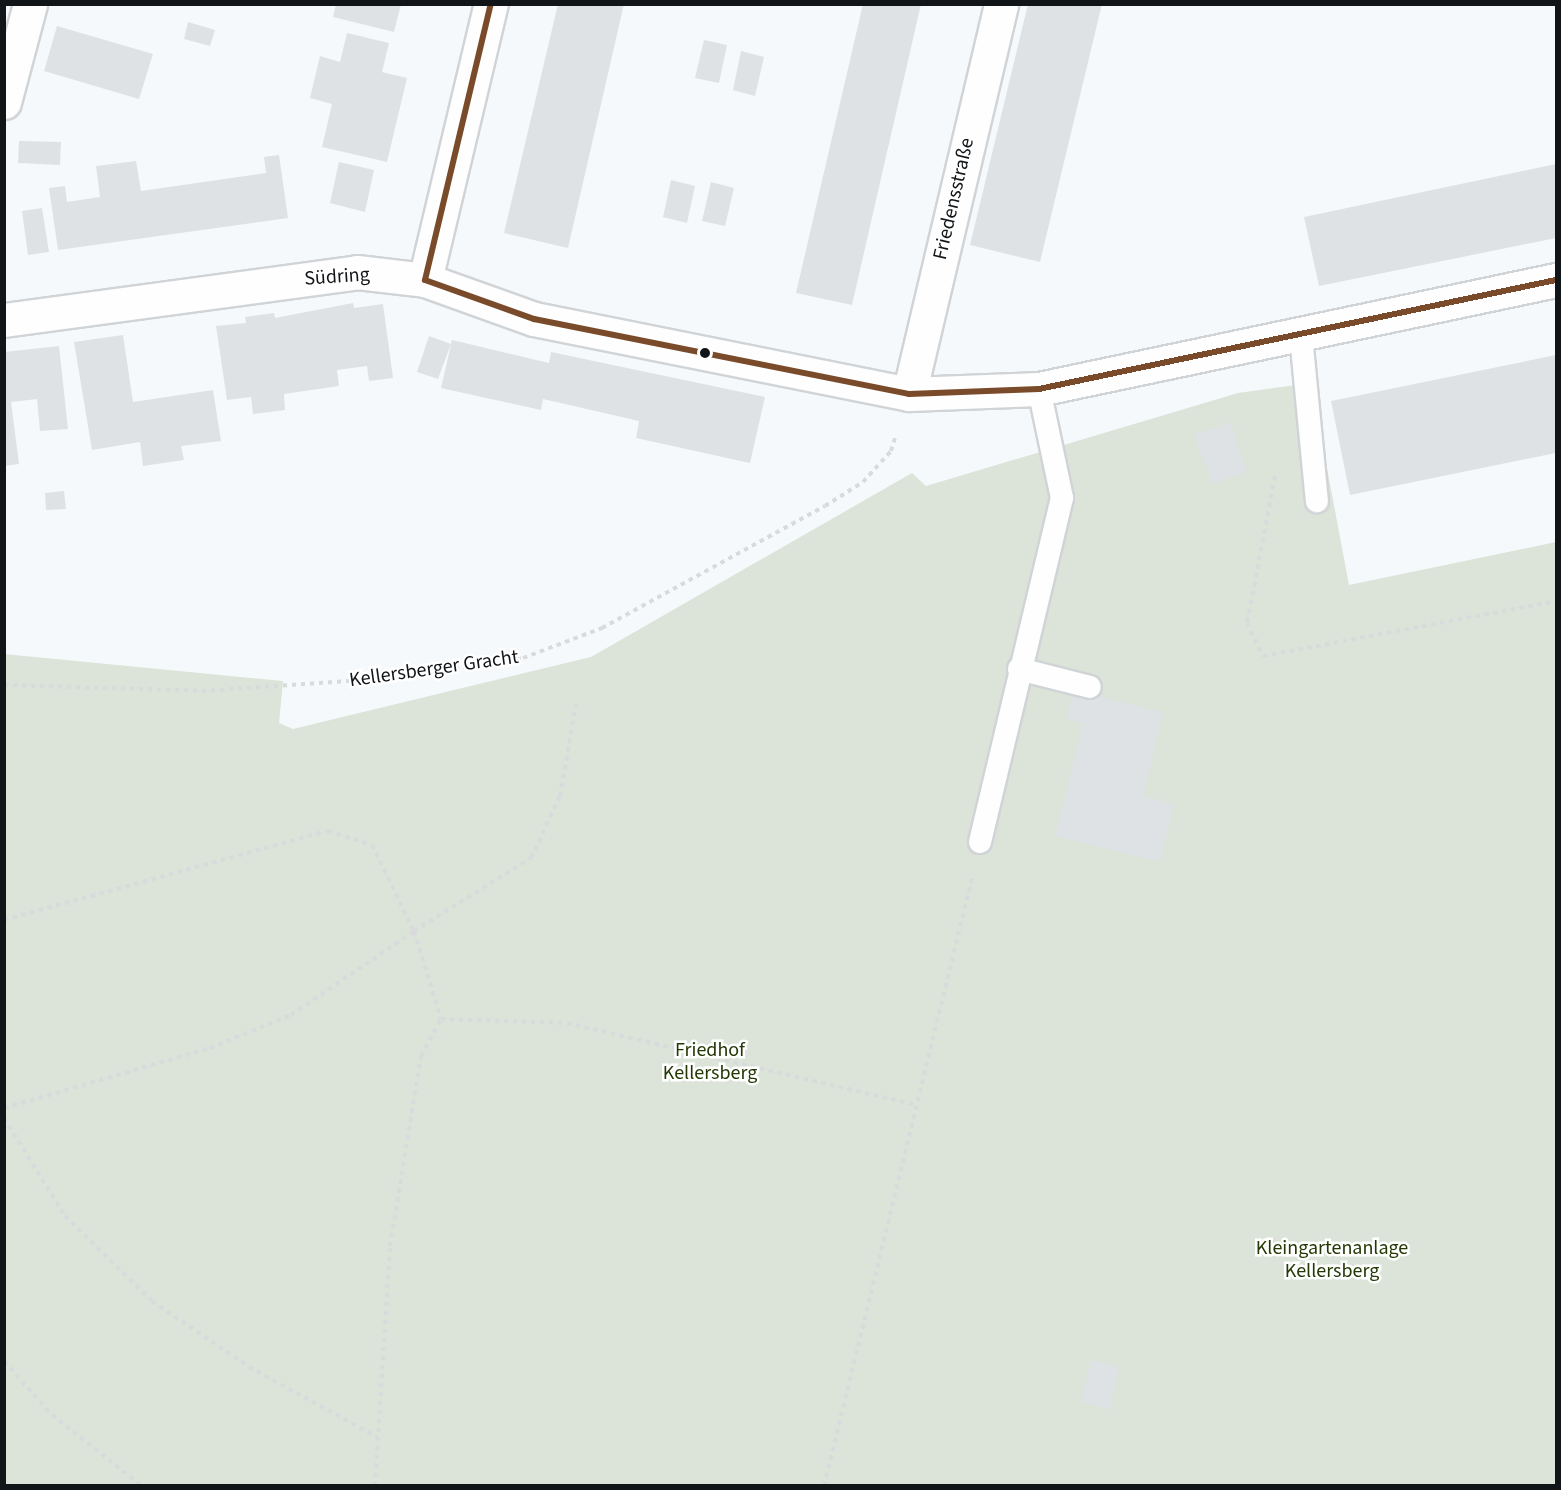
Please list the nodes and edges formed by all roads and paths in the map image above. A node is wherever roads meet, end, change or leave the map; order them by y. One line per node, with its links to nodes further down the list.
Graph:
1 (30, 4): 4 (street)
2 (491, 4): 5 (street)
3 (1000, 4): 10 (street, Friedensstraße)
4 (4, 102)
5 (425, 280): 7 (street, Südring); 10 (street, Südring)
6 (1557, 280): 8 (street, Südring)
7 (4, 320)
8 (1301, 336): 9 (street, Südring); 12 (lane)
9 (1040, 389): 10 (street, Südring); 14 (lane)
10 (909, 394): 15 (path, Kellersberger Gracht)
11 (1278, 463): 13 (path)
12 (1317, 501)
13 (1557, 601)
14 (1019, 669): 16 (lane); 18 (lane)
15 (4, 685)
16 (1090, 687)
17 (576, 704): 20 (path)
18 (980, 843): 22 (path)
19 (4, 920): 20 (path)
20 (414, 931): 21 (path); 23 (path)
21 (441, 1019): 22 (path); 26 (path)
22 (917, 1105): 29 (path)
23 (4, 1108)
24 (4, 1118): 26 (path)
25 (4, 1361): 27 (path)
26 (377, 1437): 28 (path)
27 (142, 1485)
28 (375, 1485)
29 (824, 1485)

